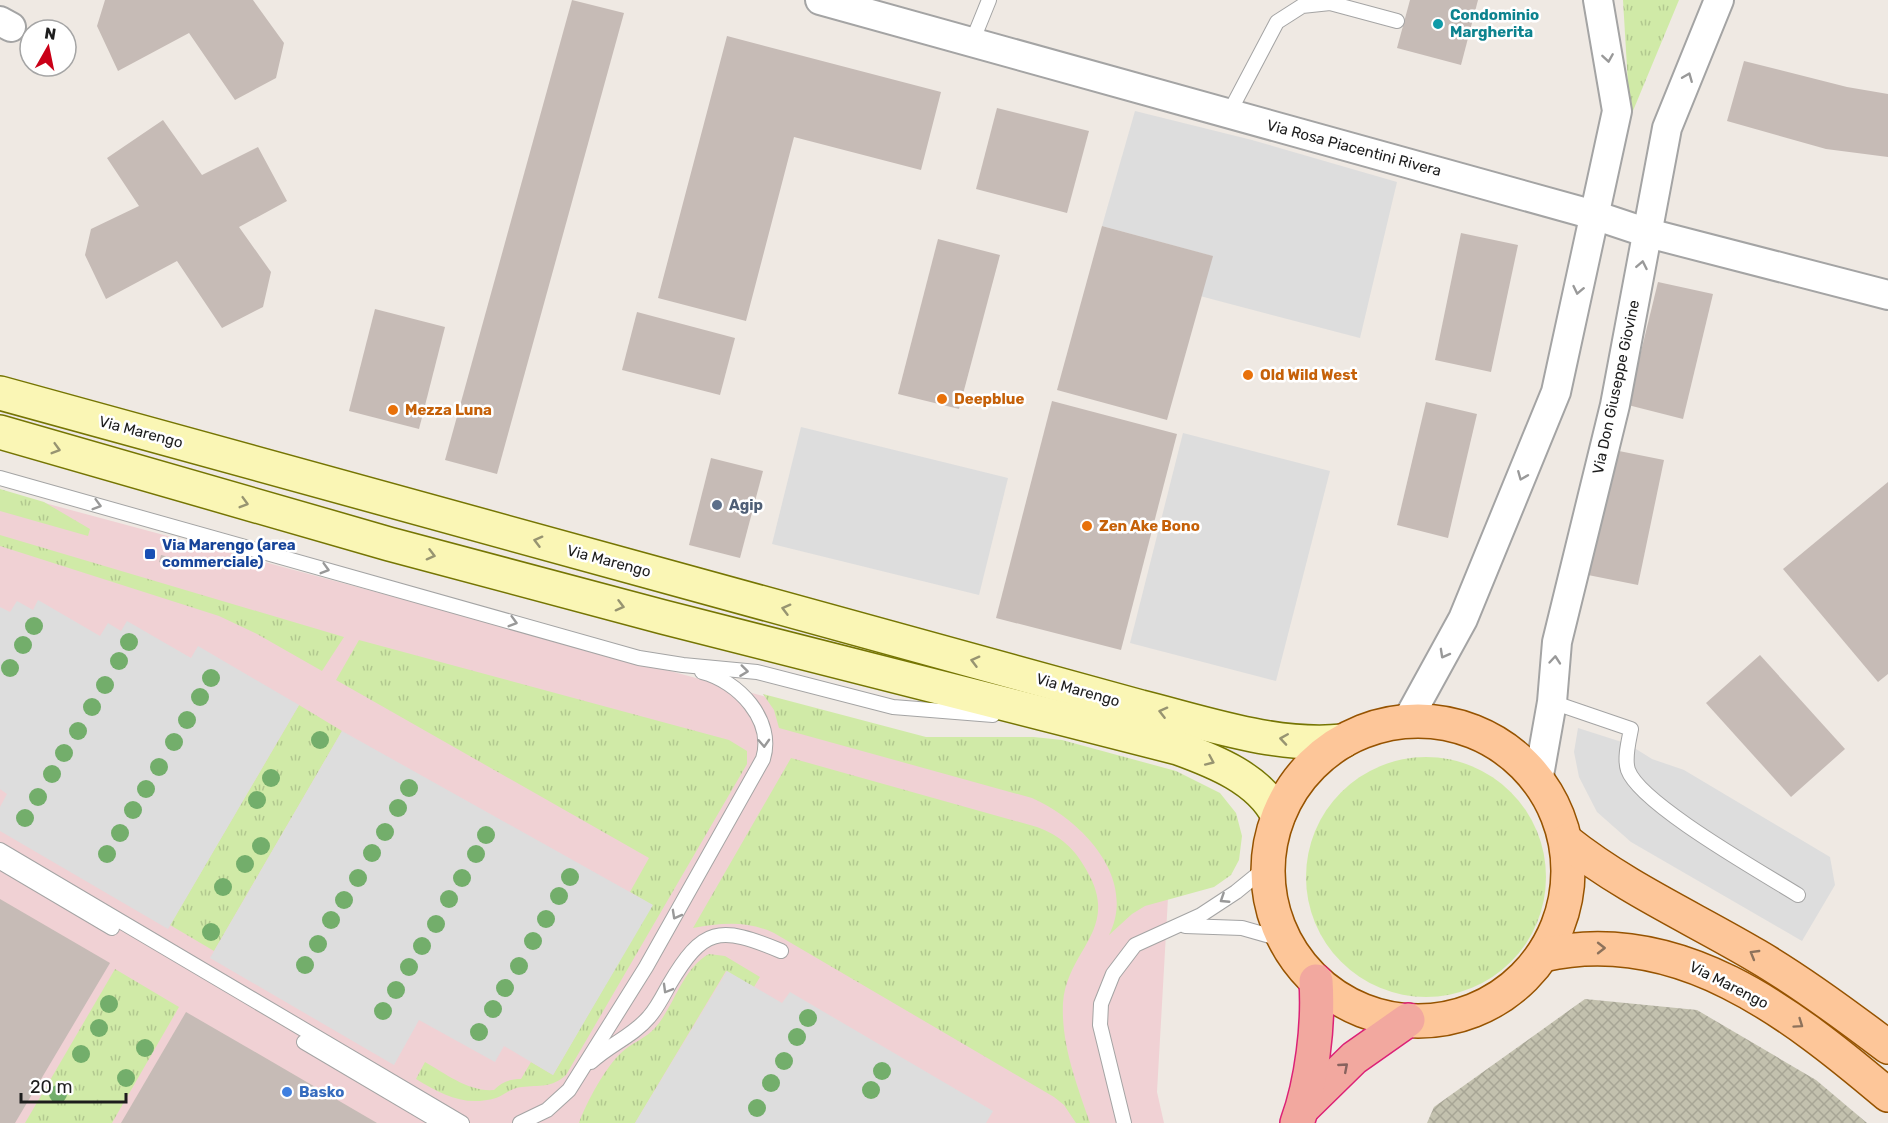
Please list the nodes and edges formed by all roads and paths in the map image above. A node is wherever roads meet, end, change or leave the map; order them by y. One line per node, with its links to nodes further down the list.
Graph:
1 (820, 0): 6 (street, Via Rosa Piacentini Rivera)
2 (989, 0): 6 (lane)
3 (1598, 0): 8 (street, one-way to 8)
4 (1719, 0): 9 (street, Via Don Giuseppe Giovine, one-way to 4)
5 (1396, 21): 7 (lane)
6 (972, 42): 7 (street, Via Rosa Piacentini Rivera)
7 (1229, 113): 8 (street, Via Rosa Piacentini Rivera)
8 (1594, 215): 9 (street, Via Rosa Piacentini Rivera); 16 (street, one-way to 16)
9 (1648, 232): 10 (street, Via Rosa Piacentini Rivera); 15 (street, Via Don Giuseppe Giovine, one-way to 9)
10 (1888, 295)
11 (0, 393): 18 (main road, Via Marengo, one-way to 11)
12 (0, 432): 17 (main road, one-way to 17)
13 (0, 478): 14 (lane, one-way to 14)
14 (662, 662): 17 (lane, one-way to 17); 35 (lane, one-way to 35)
15 (1552, 702): 19 (street, Via Don Giuseppe Giovine); 26 (lane)
16 (1407, 721): 18 (main road); 19 (main road)
17 (1074, 722): 20 (main road, one-way to 20)
18 (1343, 741): 20 (main road)
19 (1539, 781): 21 (main road)
20 (1278, 816): 24 (main road)
21 (1566, 841): 30 (main road); 33 (main road, one-way to 21)
22 (0, 849): 25 (lane)
23 (0, 862): 25 (lane)
24 (1268, 866): 27 (lane, one-way to 27); 28 (main road)
25 (41, 880): 34 (lane)
26 (1798, 895)
27 (1177, 927): 28 (lane); 42 (lane)
28 (1284, 940): 31 (main road)
29 (781, 951): 35 (lane, one-way to 35)
30 (1543, 955): 32 (main road); 36 (main road, Via Marengo, one-way to 36)
31 (1316, 981): 32 (main road); 37 (highway)
32 (1408, 1020): 37 (highway, one-way to 32)
33 (1888, 1047)
34 (395, 1090): 38 (lane); 39 (lane)
35 (569, 1090): 40 (lane)
36 (1888, 1095)
37 (1300, 1115)
38 (441, 1123)
39 (462, 1123)
40 (521, 1123): 41 (lane)
41 (540, 1123)
42 (1124, 1123)

